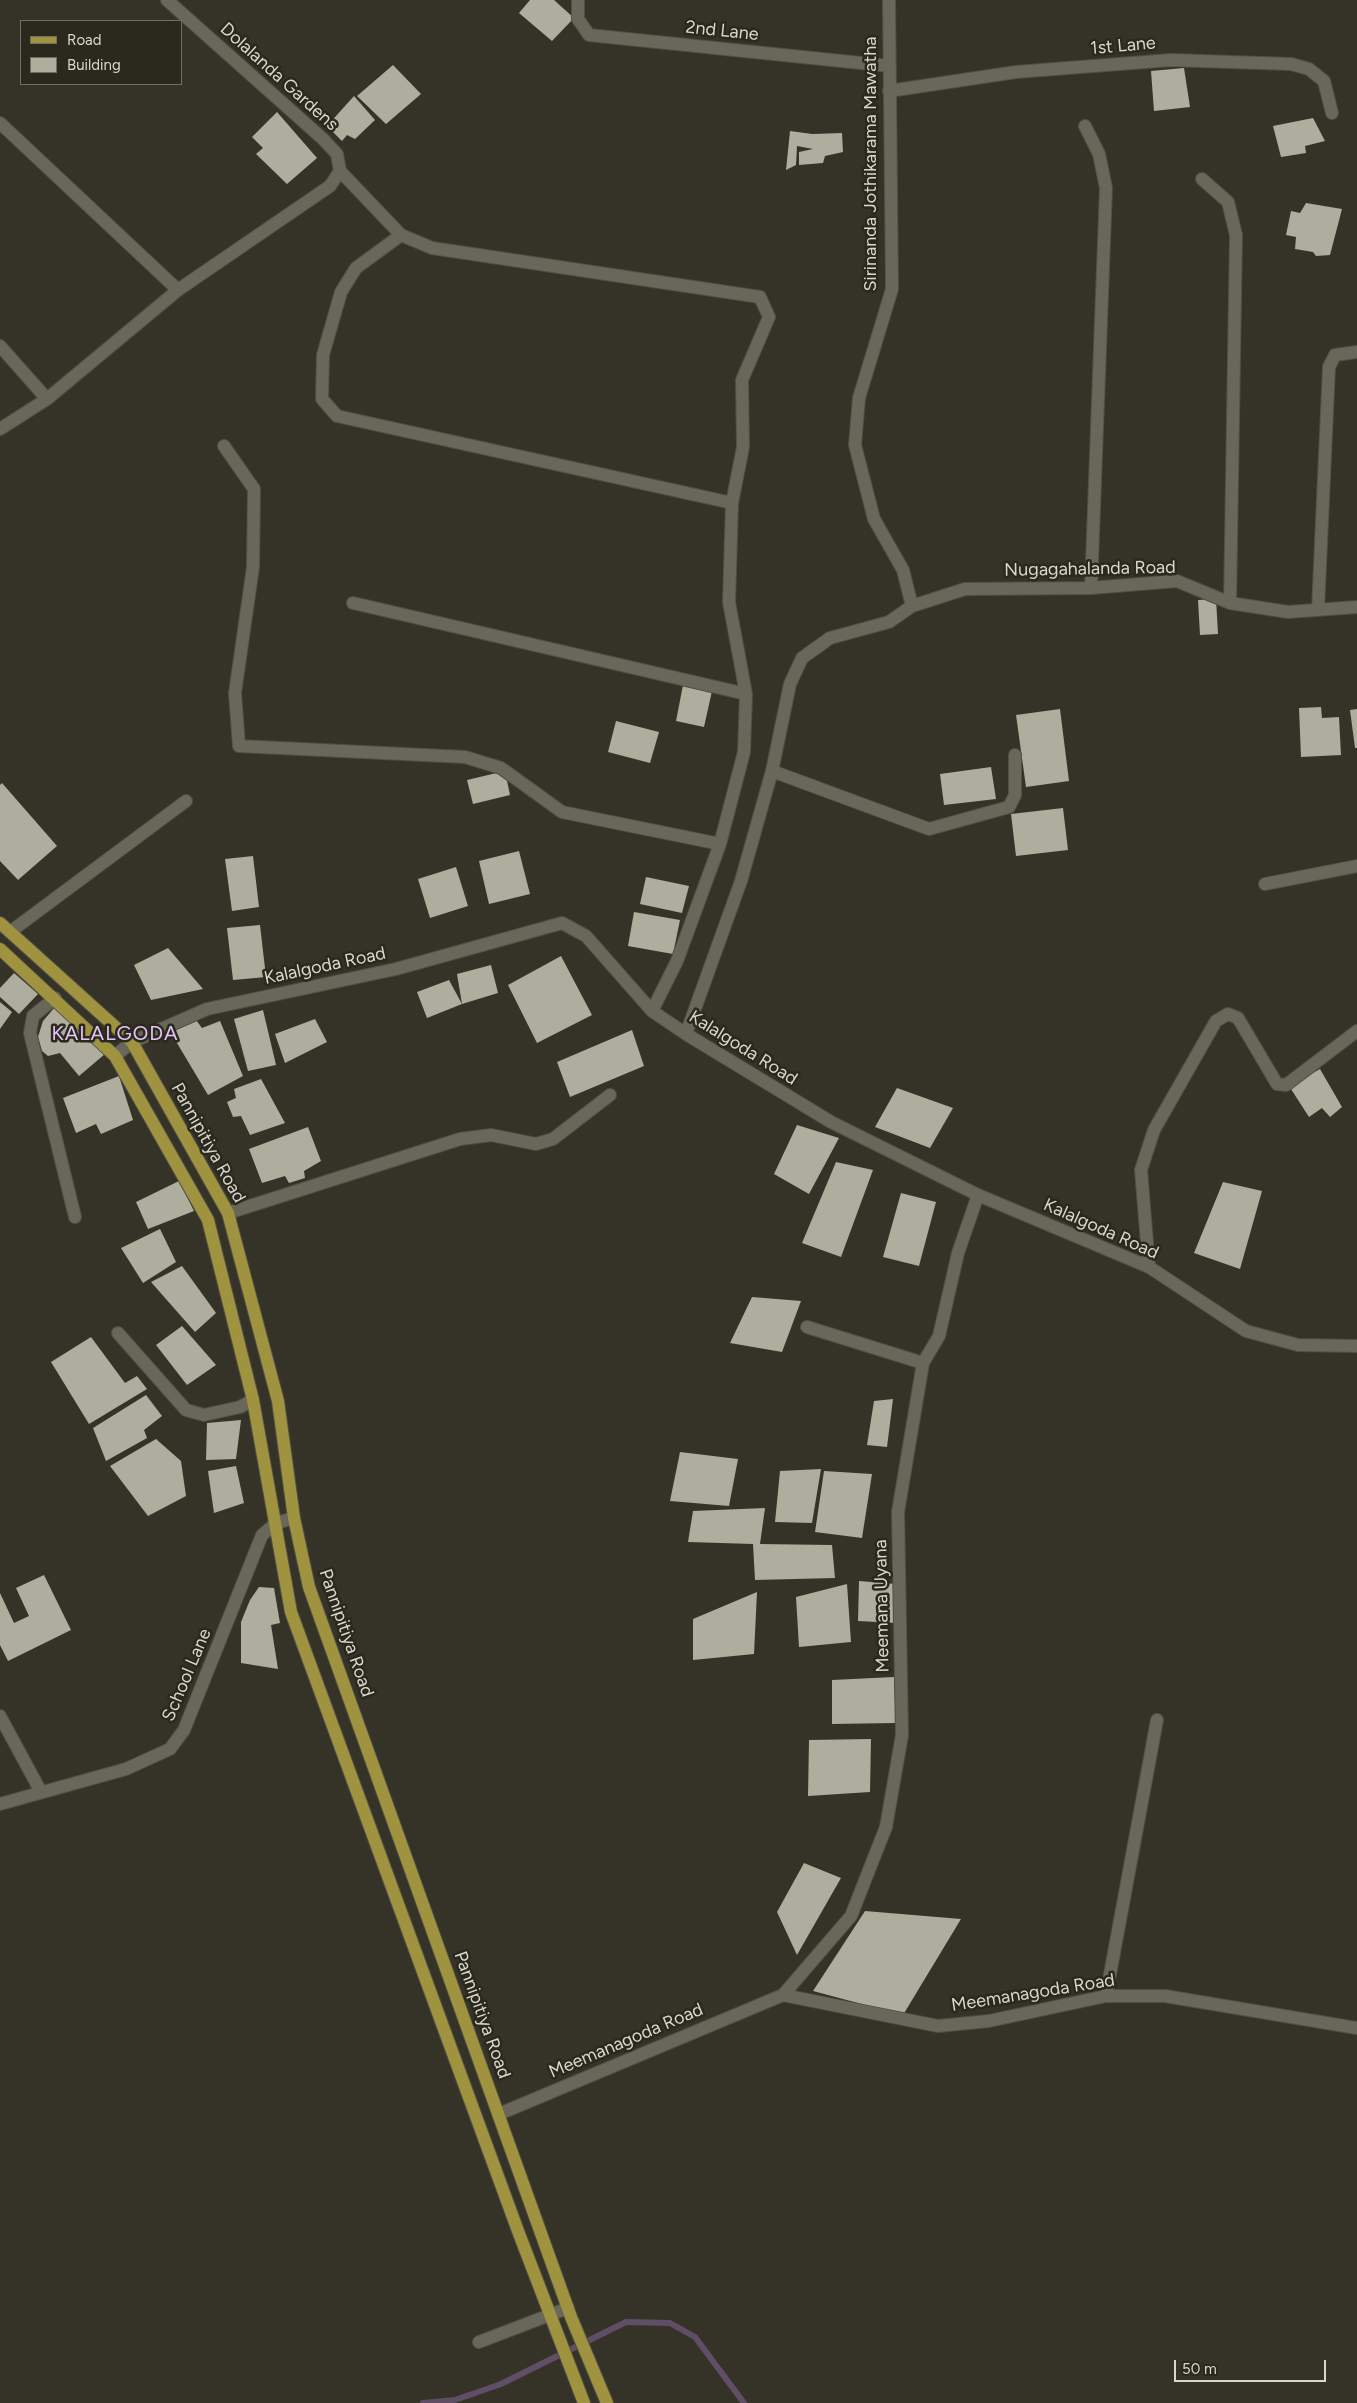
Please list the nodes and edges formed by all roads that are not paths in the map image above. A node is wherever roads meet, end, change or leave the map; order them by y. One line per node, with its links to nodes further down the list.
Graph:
1 (167, 0): 9 (street, Dolalanda Gardens)
2 (578, 0): 4 (street, 2nd Lane)
3 (889, 0): 4 (street, Sirinanda Jothikarama Mawatha)
4 (890, 66): 5 (street, Sirinanda Jothikarama Mawatha)
5 (889, 91): 6 (street, 1st Lane); 22 (street, Sirinanda Jothikarama Mawatha)
6 (1332, 112)
7 (0, 123): 12 (street)
8 (1085, 126): 19 (street)
9 (340, 171): 11 (street); 12 (street)
10 (1202, 179): 21 (street)
11 (401, 235): 18 (street); 18 (street)
12 (178, 290): 15 (street)
13 (0, 346): 15 (street)
14 (1357, 352): 24 (street)
15 (47, 399): 16 (street)
16 (0, 429)
17 (224, 446): 29 (street)
18 (732, 503): 25 (street)
19 (1090, 588): 21 (street, Nugagahalanda Road); 22 (street, Nugagahalanda Road)
20 (353, 603): 25 (street)
21 (1230, 603): 24 (street, Nugagahalanda Road)
22 (912, 606): 27 (street)
23 (1357, 607): 24 (street, Nugagahalanda Road)
24 (1318, 609)
25 (746, 694): 29 (street)
26 (1014, 755): 27 (street)
27 (772, 771): 38 (street)
28 (186, 801): 33 (street)
29 (720, 844): 36 (street)
30 (1357, 866): 31 (street)
31 (1265, 884)
32 (0, 923): 33 (main road, Pannipitiya Road)
33 (10, 932): 39 (main road, Pannipitiya Road)
34 (0, 949): 35 (main road)
35 (55, 998): 40 (main road); 44 (street)
36 (652, 1011): 38 (street, Kalalgoda Road); 39 (street, Kalalgoda Road)
37 (1357, 1031): 45 (street)
38 (686, 1034): 42 (street, Kalalgoda Road)
39 (132, 1042): 40 (street, Kalalgoda Road); 43 (main road, Pannipitiya Road)
40 (115, 1056): 50 (main road)
41 (610, 1095): 43 (street)
42 (978, 1195): 45 (street, Kalalgoda Road); 49 (street, Meemana Uyana)
43 (228, 1213): 51 (main road, Pannipitiya Road)
44 (75, 1216)
45 (1150, 1268): 48 (street, Kalalgoda Road)
46 (807, 1327): 49 (street)
47 (118, 1333): 50 (street)
48 (1357, 1346)
49 (923, 1363): 57 (street, Meemana Uyana)
50 (253, 1400): 52 (main road)
51 (294, 1518): 52 (street); 60 (main road, Pannipitiya Road)
52 (276, 1523): 55 (street, School Lane); 62 (main road)
53 (0, 1716): 55 (street)
54 (1156, 1720): 58 (street)
55 (41, 1792): 56 (street, School Lane)
56 (0, 1804)
57 (783, 1994): 58 (street, Meemanagoda Road); 60 (street, Meemanagoda Road)
58 (1106, 1996): 59 (street, Meemanagoda Road)
59 (1357, 2028)
60 (499, 2114): 61 (main road, Pannipitiya Road)
61 (569, 2313): 62 (street); 65 (main road, Pannipitiya Road)
62 (554, 2320): 63 (street); 64 (main road)
63 (479, 2342)
64 (584, 2403)
65 (607, 2403)

